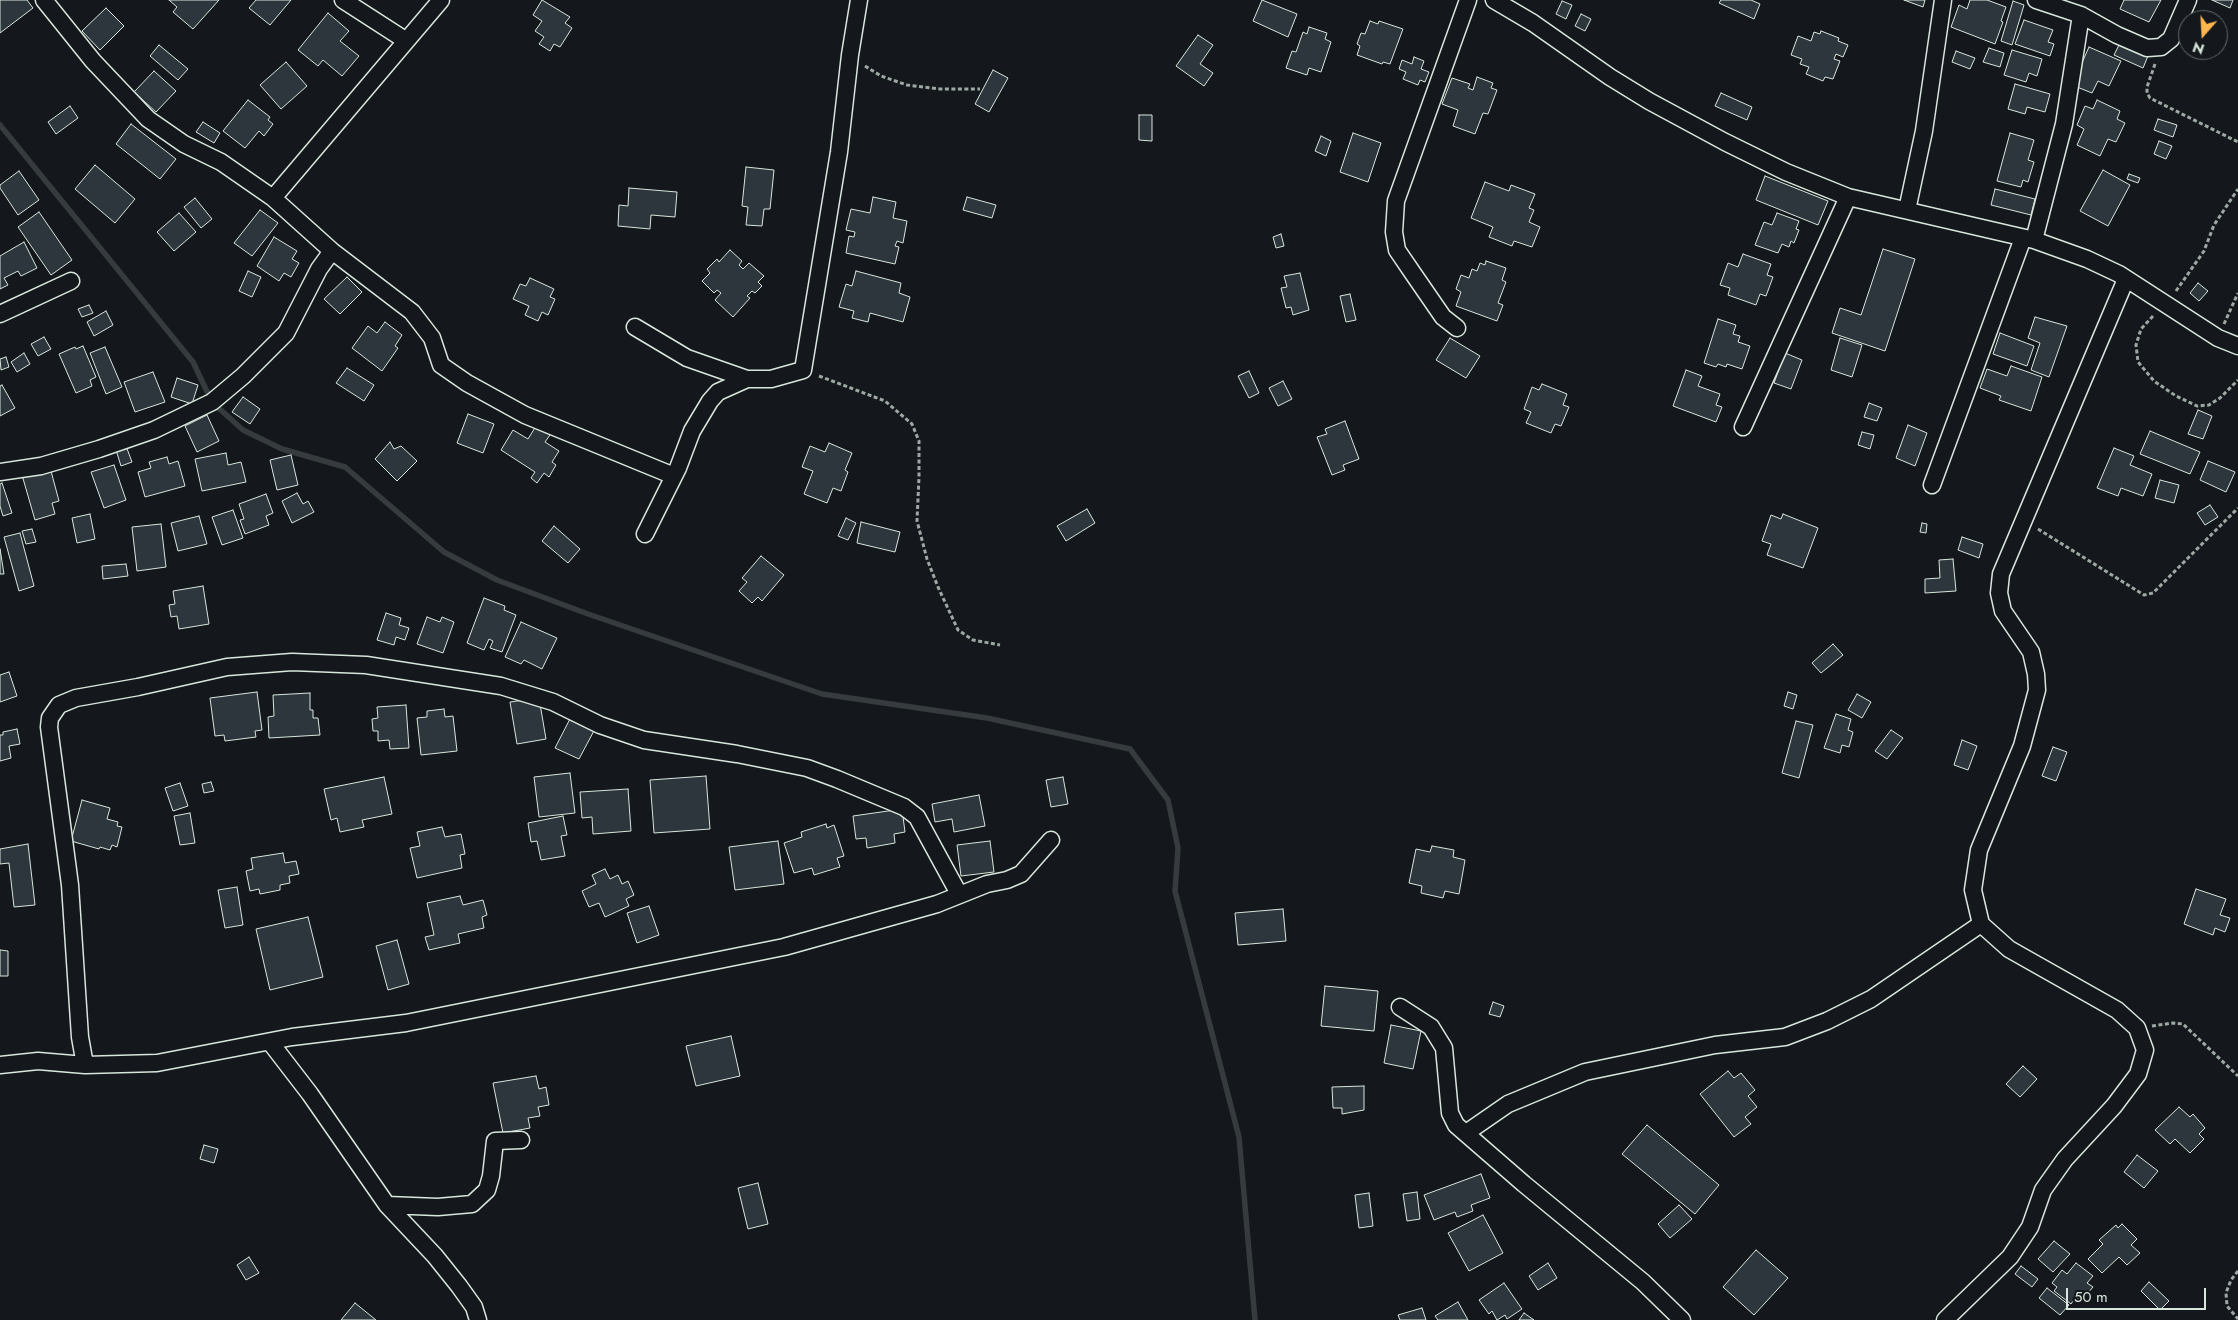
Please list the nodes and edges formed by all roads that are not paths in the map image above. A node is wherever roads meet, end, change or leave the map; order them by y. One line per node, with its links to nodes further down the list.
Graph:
1 (44, 0): 13 (street)
2 (343, 0): 11 (street)
3 (441, 0): 11 (street)
4 (859, 0): 23 (street)
5 (1468, 0): 21 (street)
6 (1494, 0): 12 (street)
7 (1943, 0): 14 (street)
8 (2036, 0): 10 (street)
9 (2188, 0): 10 (street)
10 (2080, 15): 15 (street)
11 (405, 40): 13 (street)
12 (1848, 197): 14 (street); 24 (street)
13 (273, 198): 16 (street)
14 (1907, 210): 15 (street)
15 (2028, 239): 17 (street); 27 (street)
16 (332, 251): 25 (street); 26 (street)
17 (2126, 279): 22 (street); 31 (street)
18 (71, 281): 19 (street)
19 (0, 314)
20 (635, 327): 23 (street)
21 (1457, 328)
22 (2238, 346)
23 (746, 379): 26 (street)
24 (1743, 427)
25 (0, 472)
26 (674, 476): 28 (street)
27 (1932, 485)
28 (645, 534)
29 (1051, 840): 30 (street)
30 (959, 894): 33 (street); 35 (street)
31 (1981, 924): 36 (street); 41 (street)
32 (1400, 1006): 36 (street)
33 (270, 1042): 35 (street); 38 (street)
34 (0, 1065): 35 (street)
35 (85, 1065)
36 (1466, 1133): 40 (street)
37 (521, 1140): 38 (street)
38 (387, 1206): 39 (street)
39 (478, 1320)
40 (1682, 1320)
41 (1945, 1320)

